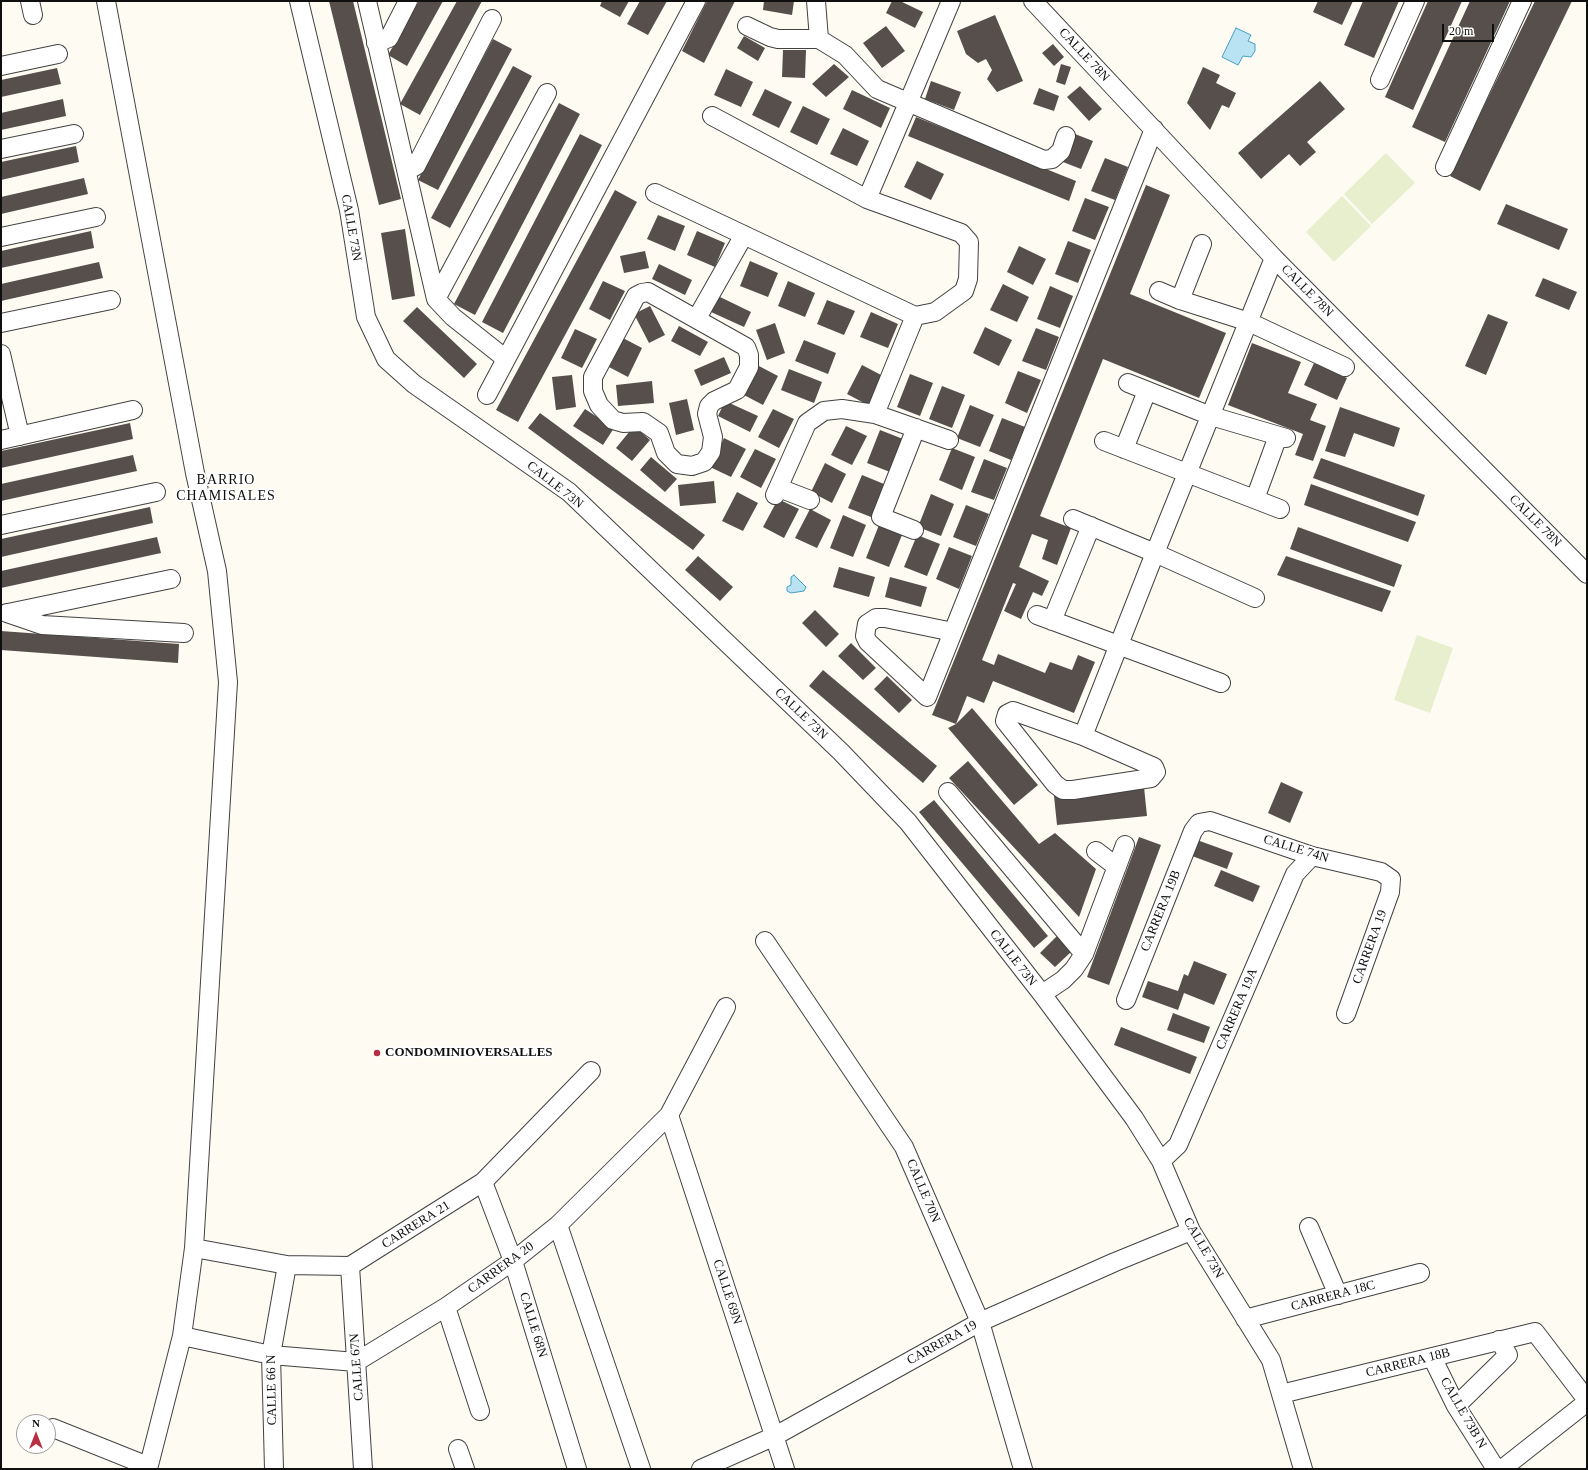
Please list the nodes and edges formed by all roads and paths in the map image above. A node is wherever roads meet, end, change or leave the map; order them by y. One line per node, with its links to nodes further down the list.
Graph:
1 (106, 1): 96 (street)
2 (299, 1): 85 (street, CALLE 73N)
3 (367, 1): 14 (street)
4 (408, 1): 14 (street)
5 (696, 1): 43 (street)
6 (816, 1): 13 (street)
7 (951, 1): 19 (street)
8 (1033, 1): 21 (street, CALLE 78N)
9 (1415, 1): 17 (street)
10 (1522, 1): 25 (street)
11 (492, 19): 26 (street)
12 (747, 26): 13 (street)
13 (819, 39): 19 (street)
14 (376, 43): 26 (street)
15 (58, 54): 16 (street)
16 (1, 66)
17 (1380, 80)
18 (547, 93): 35 (street)
19 (908, 103): 23 (street); 28 (street)
20 (712, 116): 28 (street)
21 (1154, 129): 33 (street, CALLE 78N); 71 (street)
22 (74, 134): 24 (street)
23 (1066, 136)
24 (1, 149)
25 (1446, 168)
26 (407, 172): 35 (street)
27 (655, 193): 30 (street)
28 (867, 199): 38 (street)
29 (96, 217): 31 (street)
30 (744, 235): 38 (street); 39 (street)
31 (1, 237)
32 (1202, 244): 37 (street)
33 (1274, 258): 40 (street); 67 (street, CALLE 78N)
34 (1159, 291): 37 (street)
35 (436, 299): 43 (street)
36 (111, 300): 41 (street)
37 (1180, 300): 40 (street)
38 (915, 316): 49 (street)
39 (697, 318): 39 (street)
40 (1249, 322): 44 (street); 50 (street)
41 (1, 323)
42 (1, 354): 52 (street)
43 (506, 359): 47 (street)
44 (1345, 367)
45 (1128, 383): 46 (street)
46 (1147, 390): 50 (street); 56 (street)
47 (486, 395)
48 (132, 410): 52 (street)
49 (875, 414): 51 (street); 60 (street)
50 (1211, 416): 57 (street); 59 (street)
51 (916, 428): 54 (street); 65 (street)
52 (20, 436): 53 (street)
53 (1, 440)
54 (949, 440)
55 (1104, 441): 56 (street)
56 (1124, 448): 57 (street)
57 (1188, 473): 59 (street); 66 (street)
58 (156, 492): 63 (street)
59 (1255, 499): 61 (street)
60 (810, 500)
61 (1280, 508)
62 (1073, 519): 64 (street)
63 (1, 525)
64 (1091, 526): 66 (street); 73 (street)
65 (914, 530)
66 (1155, 553): 69 (street); 73 (street)
67 (1587, 574)
68 (171, 579): 70 (street)
69 (1256, 598)
70 (4, 613): 72 (street)
71 (953, 632): 71 (street)
72 (184, 633)
73 (1119, 645): 74 (street); 75 (street)
74 (1220, 683)
75 (1083, 736): 75 (street)
76 (948, 792): 84 (street)
77 (1200, 823): 80 (street, CALLE 74N); 86 (street, CARRERA 19B)
78 (1125, 845): 81 (street)
79 (1096, 851): 81 (street)
80 (1312, 856): 82 (street, CALLE 74N); 91 (street, CARRERA 19A)
81 (1117, 867): 84 (street)
82 (1391, 880): 88 (street, CARRERA 19)
83 (765, 941): 104 (street, CALLE 70N)
84 (1084, 954): 85 (street)
85 (1042, 994): 91 (street, CALLE 73N)
86 (1126, 1000)
87 (726, 1007): 90 (street, CARRERA 20)
88 (1346, 1014)
89 (591, 1071): 92 (street, CARRERA 21)
90 (669, 1115): 93 (street, CARRERA 20); 115 (street, CALLE 69N)
91 (1161, 1161): 95 (street, CALLE 73N)
92 (483, 1182): 97 (street, CALLE 68N); 99 (street, CARRERA 21)
93 (558, 1225): 97 (street, CARRERA 20); 122 (street)
94 (1309, 1227): 101 (street)
95 (1190, 1231): 103 (street, CALLE 73N); 104 (street, CARRERA 19)
96 (194, 1248): 98 (street); 105 (street)
97 (513, 1261): 102 (street, CARRERA 20); 121 (street, CALLE 68N)
98 (287, 1265): 99 (street); 107 (street, CALLE 66 N)
99 (350, 1266): 109 (street, CALLE 67N)
100 (1420, 1273): 101 (street, CARRERA 18C)
101 (1338, 1295): 103 (street, CARRERA 18C)
102 (446, 1307): 109 (street, CARRERA 20); 113 (street)
103 (1245, 1319): 110 (street, CALLE 73N)
104 (980, 1322): 115 (street, CARRERA 19); 125 (street, CALLE 70N)
105 (182, 1336): 107 (street); 117 (street)
106 (1500, 1340): 108 (street, CARRERA 18B); 111 (street, CARRERA 18B); 112 (street)
107 (270, 1356): 109 (street); 118 (street, CALLE 66 N)
108 (1432, 1357): 110 (street, CARRERA 18B); 112 (street, CALLE 73B N)
109 (356, 1362): 119 (street, CALLE 67N)
110 (1281, 1394): 126 (street, CALLE 73N)
111 (1587, 1401): 128 (street)
112 (1456, 1406): 127 (street, CALLE 73B N)
113 (480, 1411)
114 (56, 1429): 117 (street)
115 (775, 1436): 123 (street, CARRERA 19); 124 (street, CALLE 69N)
116 (458, 1449): 120 (street)
117 (148, 1468)
118 (274, 1469)
119 (363, 1469)
120 (465, 1469)
121 (577, 1469)
122 (641, 1469)
123 (701, 1469)
124 (785, 1469)
125 (1023, 1469)
126 (1303, 1469)
127 (1496, 1469)
128 (1502, 1469)

